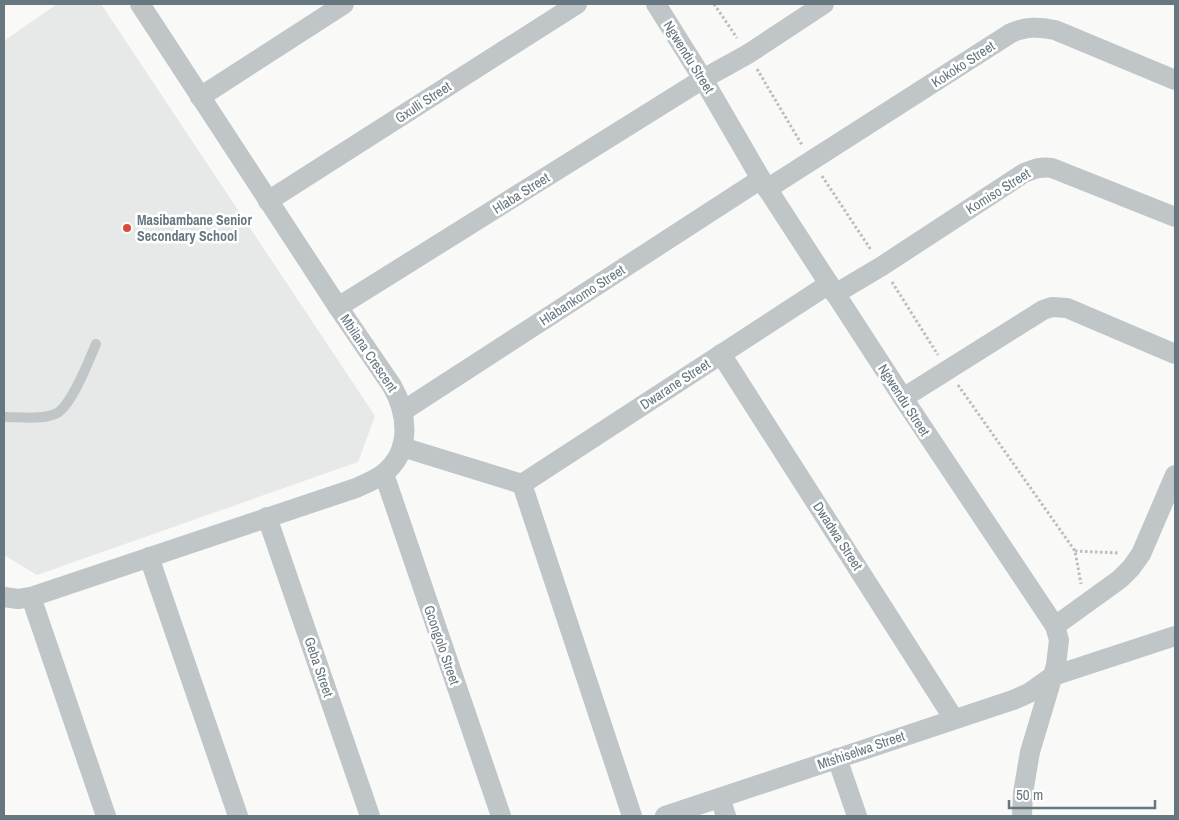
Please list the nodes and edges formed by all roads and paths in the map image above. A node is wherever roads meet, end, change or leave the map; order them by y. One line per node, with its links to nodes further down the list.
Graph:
1 (344, 4): 10 (street)
2 (577, 4): 13 (street, Gxulli Street)
3 (656, 4): 8 (street, Ngwendu Street)
4 (714, 4): 7 (path)
5 (824, 4): 7 (street, Hlaba Street)
6 (143, 5): 10 (street, Mbilana Crescent)
7 (748, 54): 8 (street, Hlaba Street); 11 (path)
8 (703, 79): 12 (street, Ngwendu Street); 17 (street, Hlaba Street)
9 (1175, 80): 11 (street, Kokoko Street)
10 (200, 97): 13 (street, Mbilana Crescent)
11 (812, 161): 12 (street, Kokoko Street); 15 (path)
12 (764, 184): 16 (street, Ngwendu Street); 23 (street, Hlabankomo Street)
13 (268, 201): 17 (street, Mbilana Crescent)
14 (1175, 217): 15 (street, Komiso Street)
15 (882, 266): 16 (street, Komiso Street); 21 (path)
16 (832, 289): 19 (street, Dwarane Street); 22 (street, Ngwendu Street)
17 (338, 307): 23 (street, Mbilana Crescent)
18 (96, 344): 24 (lane)
19 (721, 354): 28 (street, Dwarane Street); 39 (street, Dwadwa Street)
20 (1175, 354): 21 (street)
21 (948, 371): 22 (street); 30 (path)
22 (903, 398): 36 (street, Ngwendu Street)
23 (404, 411): 25 (street, Mbilana Crescent)
24 (4, 417)
25 (402, 447): 26 (street, Mbilana Crescent); 28 (street)
26 (384, 474): 29 (street, Mbilana Crescent); 45 (street, Gcongolo Street)
27 (1175, 475): 31 (street)
28 (522, 484): 46 (street)
29 (267, 517): 32 (street, Mbilana Crescent); 44 (street, Geba Street)
30 (1075, 551): 31 (path); 35 (path)
31 (1141, 554): 35 (street)
32 (149, 557): 34 (street, Mbilana Crescent); 43 (street)
33 (4, 597): 34 (street, Mbilana Crescent)
34 (31, 597): 42 (street)
35 (1085, 605): 36 (street)
36 (1055, 626): 38 (street, Ngwendu Street)
37 (1175, 636): 38 (street, Mtshiselwa Street)
38 (1053, 676): 39 (street, Mtshiselwa Street); 49 (street, Ngwendu Street)
39 (954, 719): 40 (street, Mtshiselwa Street)
40 (837, 758): 41 (street, Mtshiselwa Street); 48 (street)
41 (723, 807): 47 (street, Mtshiselwa Street)
42 (106, 816)
43 (238, 816)
44 (370, 816)
45 (500, 816)
46 (632, 816)
47 (665, 816)
48 (857, 816)
49 (1022, 816)

